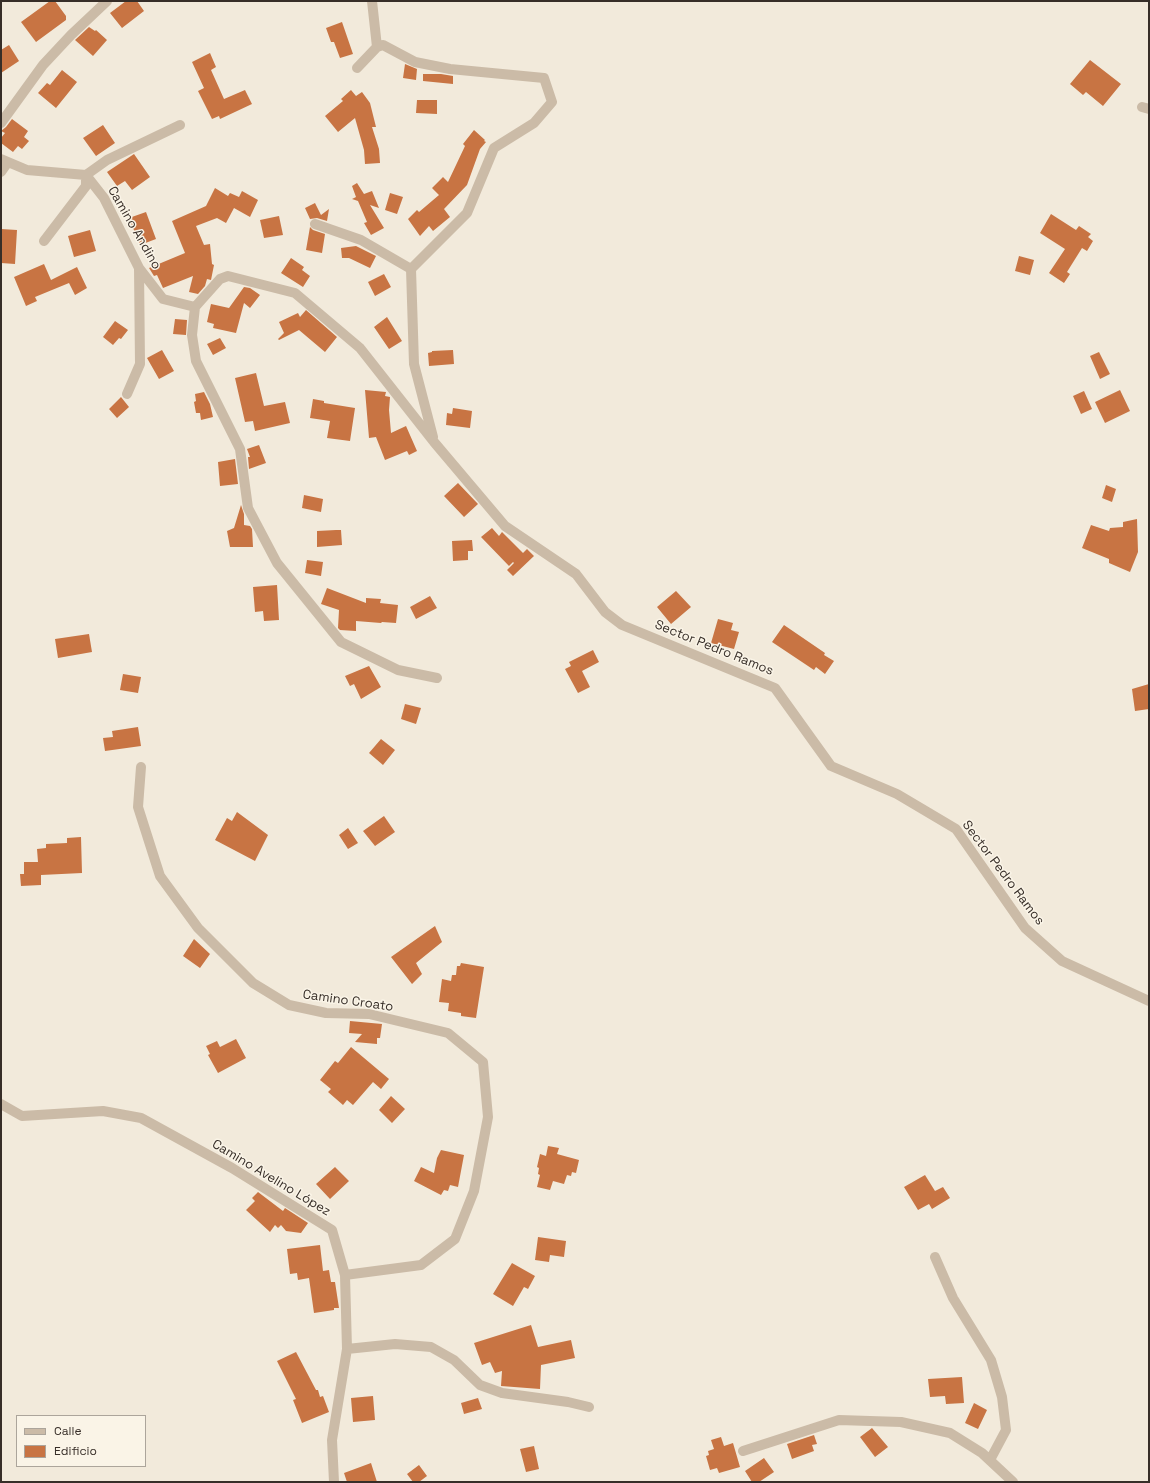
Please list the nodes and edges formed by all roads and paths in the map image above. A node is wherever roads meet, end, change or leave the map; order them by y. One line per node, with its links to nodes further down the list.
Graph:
1 (108, 1): 5 (street)
2 (372, 1): 3 (street)
3 (377, 47): 4 (street); 13 (street)
4 (357, 68)
5 (1, 123)
6 (180, 125): 9 (street)
7 (5, 160): 8 (street); 9 (street)
8 (1, 172)
9 (86, 175): 11 (street); 12 (street, Camino Andino)
10 (315, 224): 13 (street)
11 (44, 241)
12 (139, 268): 14 (street, Camino Andino); 15 (street)
13 (411, 269): 16 (street)
14 (195, 307): 16 (street, Sector Pedro Ramos); 17 (street)
15 (127, 394)
16 (434, 442): 19 (street, Sector Pedro Ramos)
17 (437, 678)
18 (142, 767): 22 (street, Camino Croato)
19 (1149, 1001)
20 (1, 1104): 22 (street, Camino Avelino López)
21 (935, 1257): 26 (street)
22 (345, 1275): 23 (street, Camino Avelino López)
23 (347, 1349): 24 (street); 27 (street, Camino Avelino López)
24 (589, 1407)
25 (743, 1451): 26 (street)
26 (990, 1460): 28 (street)
27 (334, 1482)
28 (1013, 1482)

